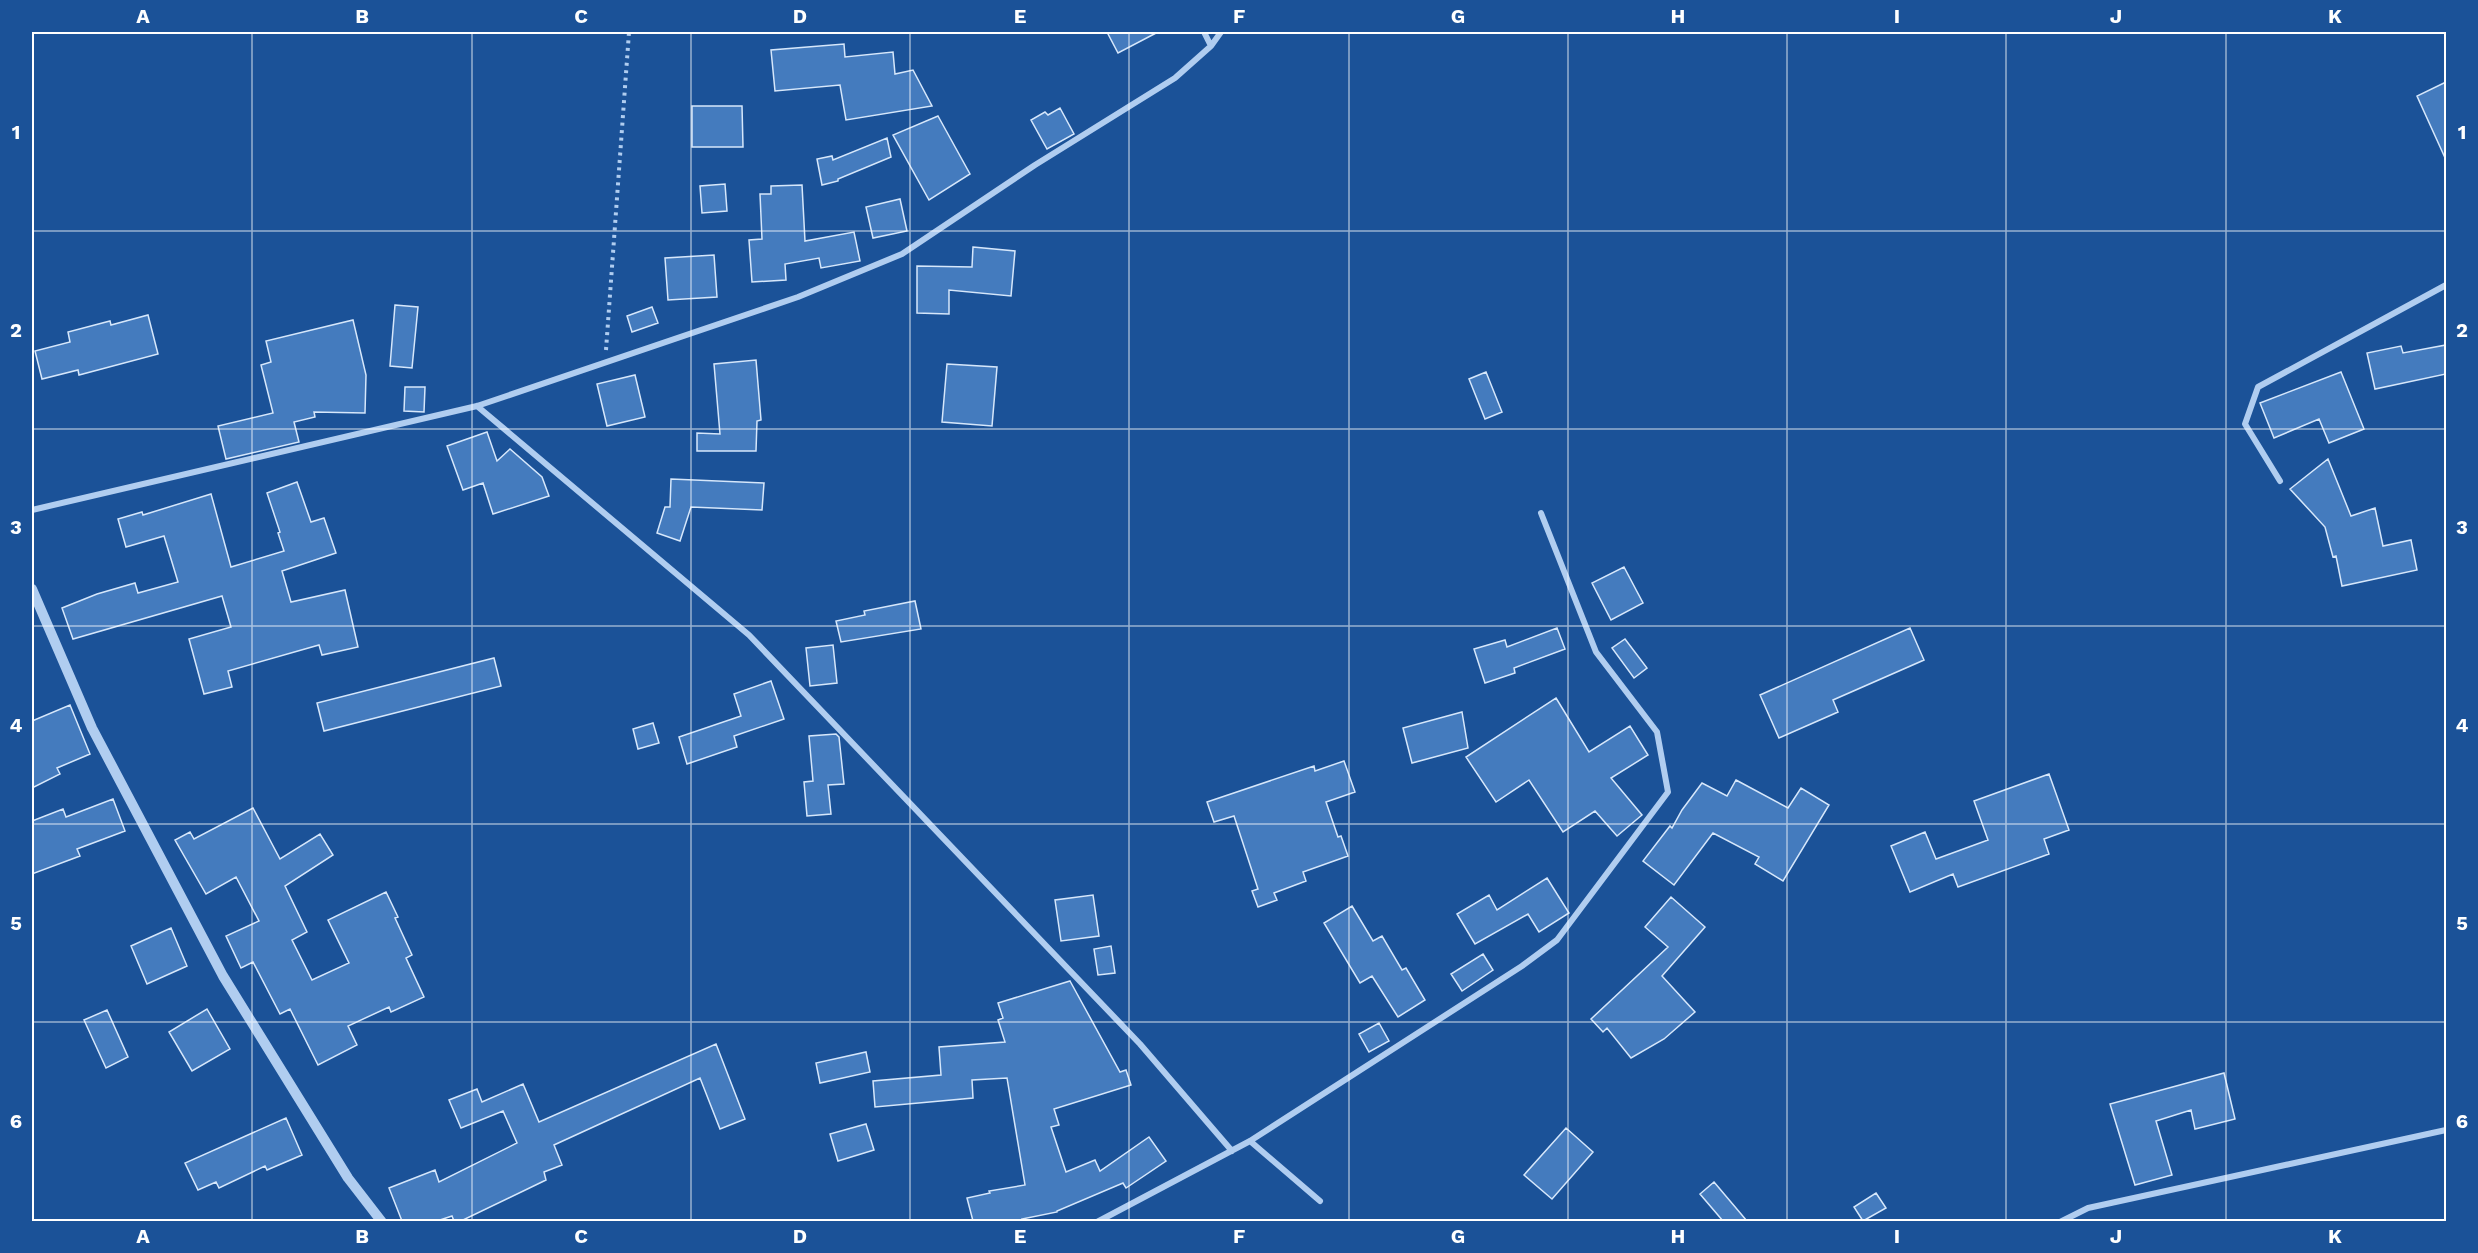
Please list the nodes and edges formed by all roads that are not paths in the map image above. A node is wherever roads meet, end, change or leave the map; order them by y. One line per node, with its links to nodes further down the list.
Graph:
1 (1204, 32): 3 (street)
2 (1221, 32): 3 (street)
3 (1211, 46): 5 (street)
4 (2446, 285): 6 (street)
5 (477, 406): 7 (street); 12 (street)
6 (2280, 481)
7 (32, 510)
8 (1541, 513): 11 (street)
9 (32, 589): 14 (street)
10 (2446, 1130): 16 (street)
11 (1250, 1141): 12 (street); 13 (street)
12 (1232, 1150): 15 (street)
13 (1320, 1201)
14 (382, 1221)
15 (1097, 1221)
16 (2060, 1221)

